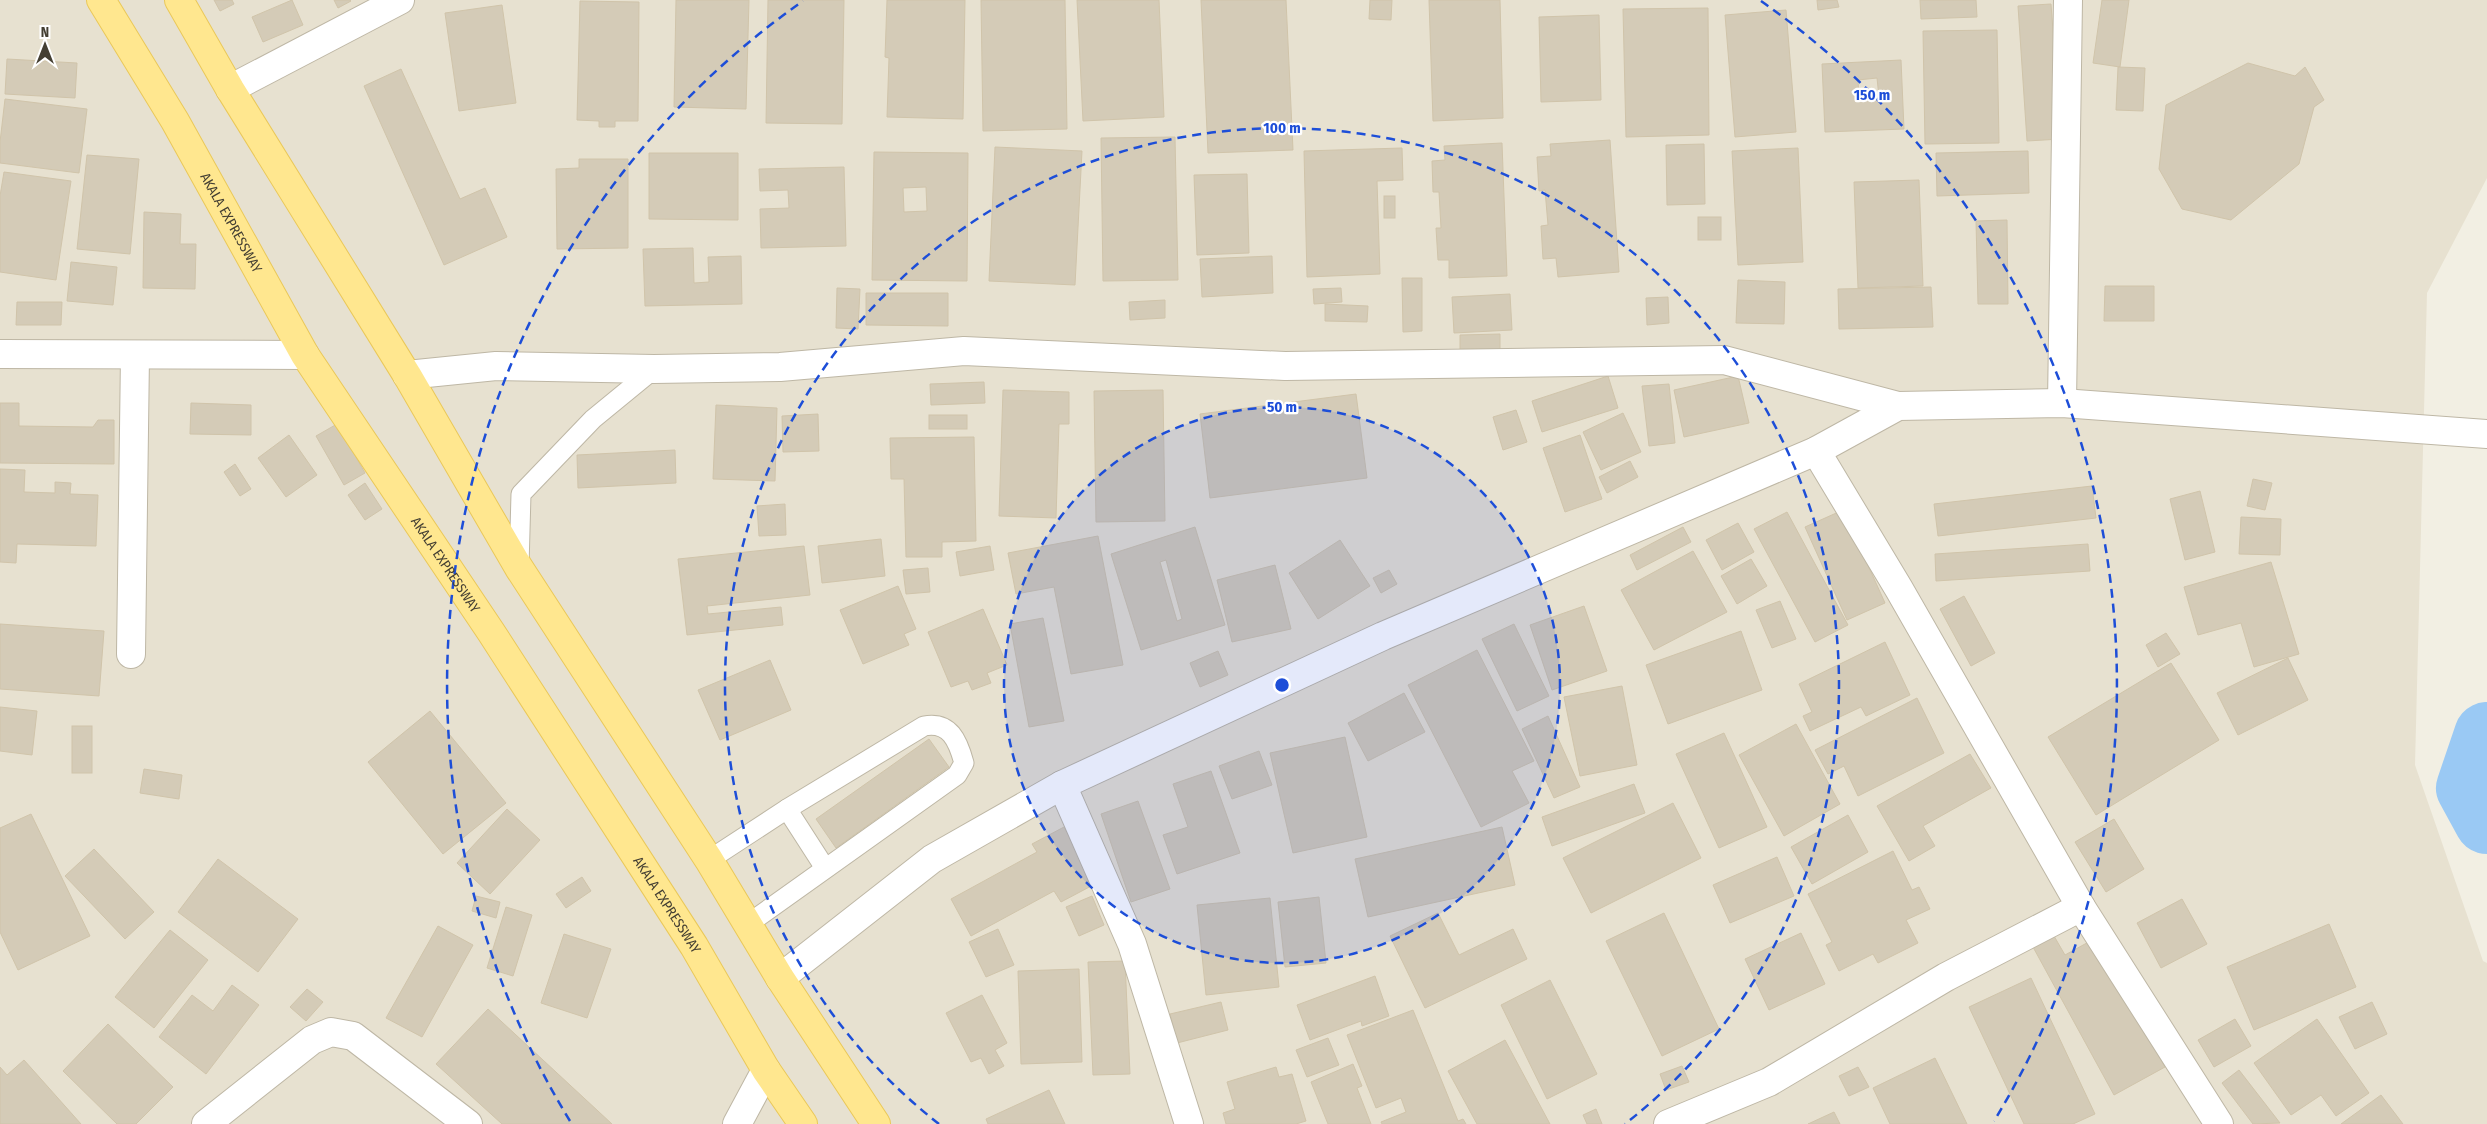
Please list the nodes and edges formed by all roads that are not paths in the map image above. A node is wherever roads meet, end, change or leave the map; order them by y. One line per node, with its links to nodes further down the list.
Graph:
1 (101, 0): 8 (main road, AKALA EXPRESSWAY)
2 (179, 0): 5 (main road)
3 (400, 0): 5 (street)
4 (2068, 0): 11 (street)
5 (230, 89): 10 (main road)
6 (0, 354): 7 (street)
7 (135, 355): 8 (street); 16 (street)
8 (305, 355): 24 (main road, AKALA EXPRESSWAY)
9 (654, 369): 10 (street); 12 (street); 15 (lane)
10 (407, 375): 15 (main road)
11 (2062, 403): 12 (street); 13 (street)
12 (1898, 406): 14 (street)
13 (2487, 434)
14 (1816, 451): 17 (street); 21 (street)
15 (519, 568): 19 (main road)
16 (131, 654)
17 (1062, 785): 23 (street); 30 (street)
18 (787, 809): 19 (lane); 20 (lane); 20 (lane)
19 (709, 860): 22 (main road)
20 (825, 868): 22 (lane)
21 (2081, 907): 31 (street); 32 (street)
22 (748, 924): 23 (main road)
23 (780, 978): 29 (main road)
24 (766, 1070): 27 (street); 28 (main road, AKALA EXPRESSWAY)
25 (206, 1124): 26 (street)
26 (468, 1124)
27 (737, 1124)
28 (803, 1124)
29 (876, 1124)
30 (1189, 1124)
31 (1668, 1124)
32 (2219, 1124)

